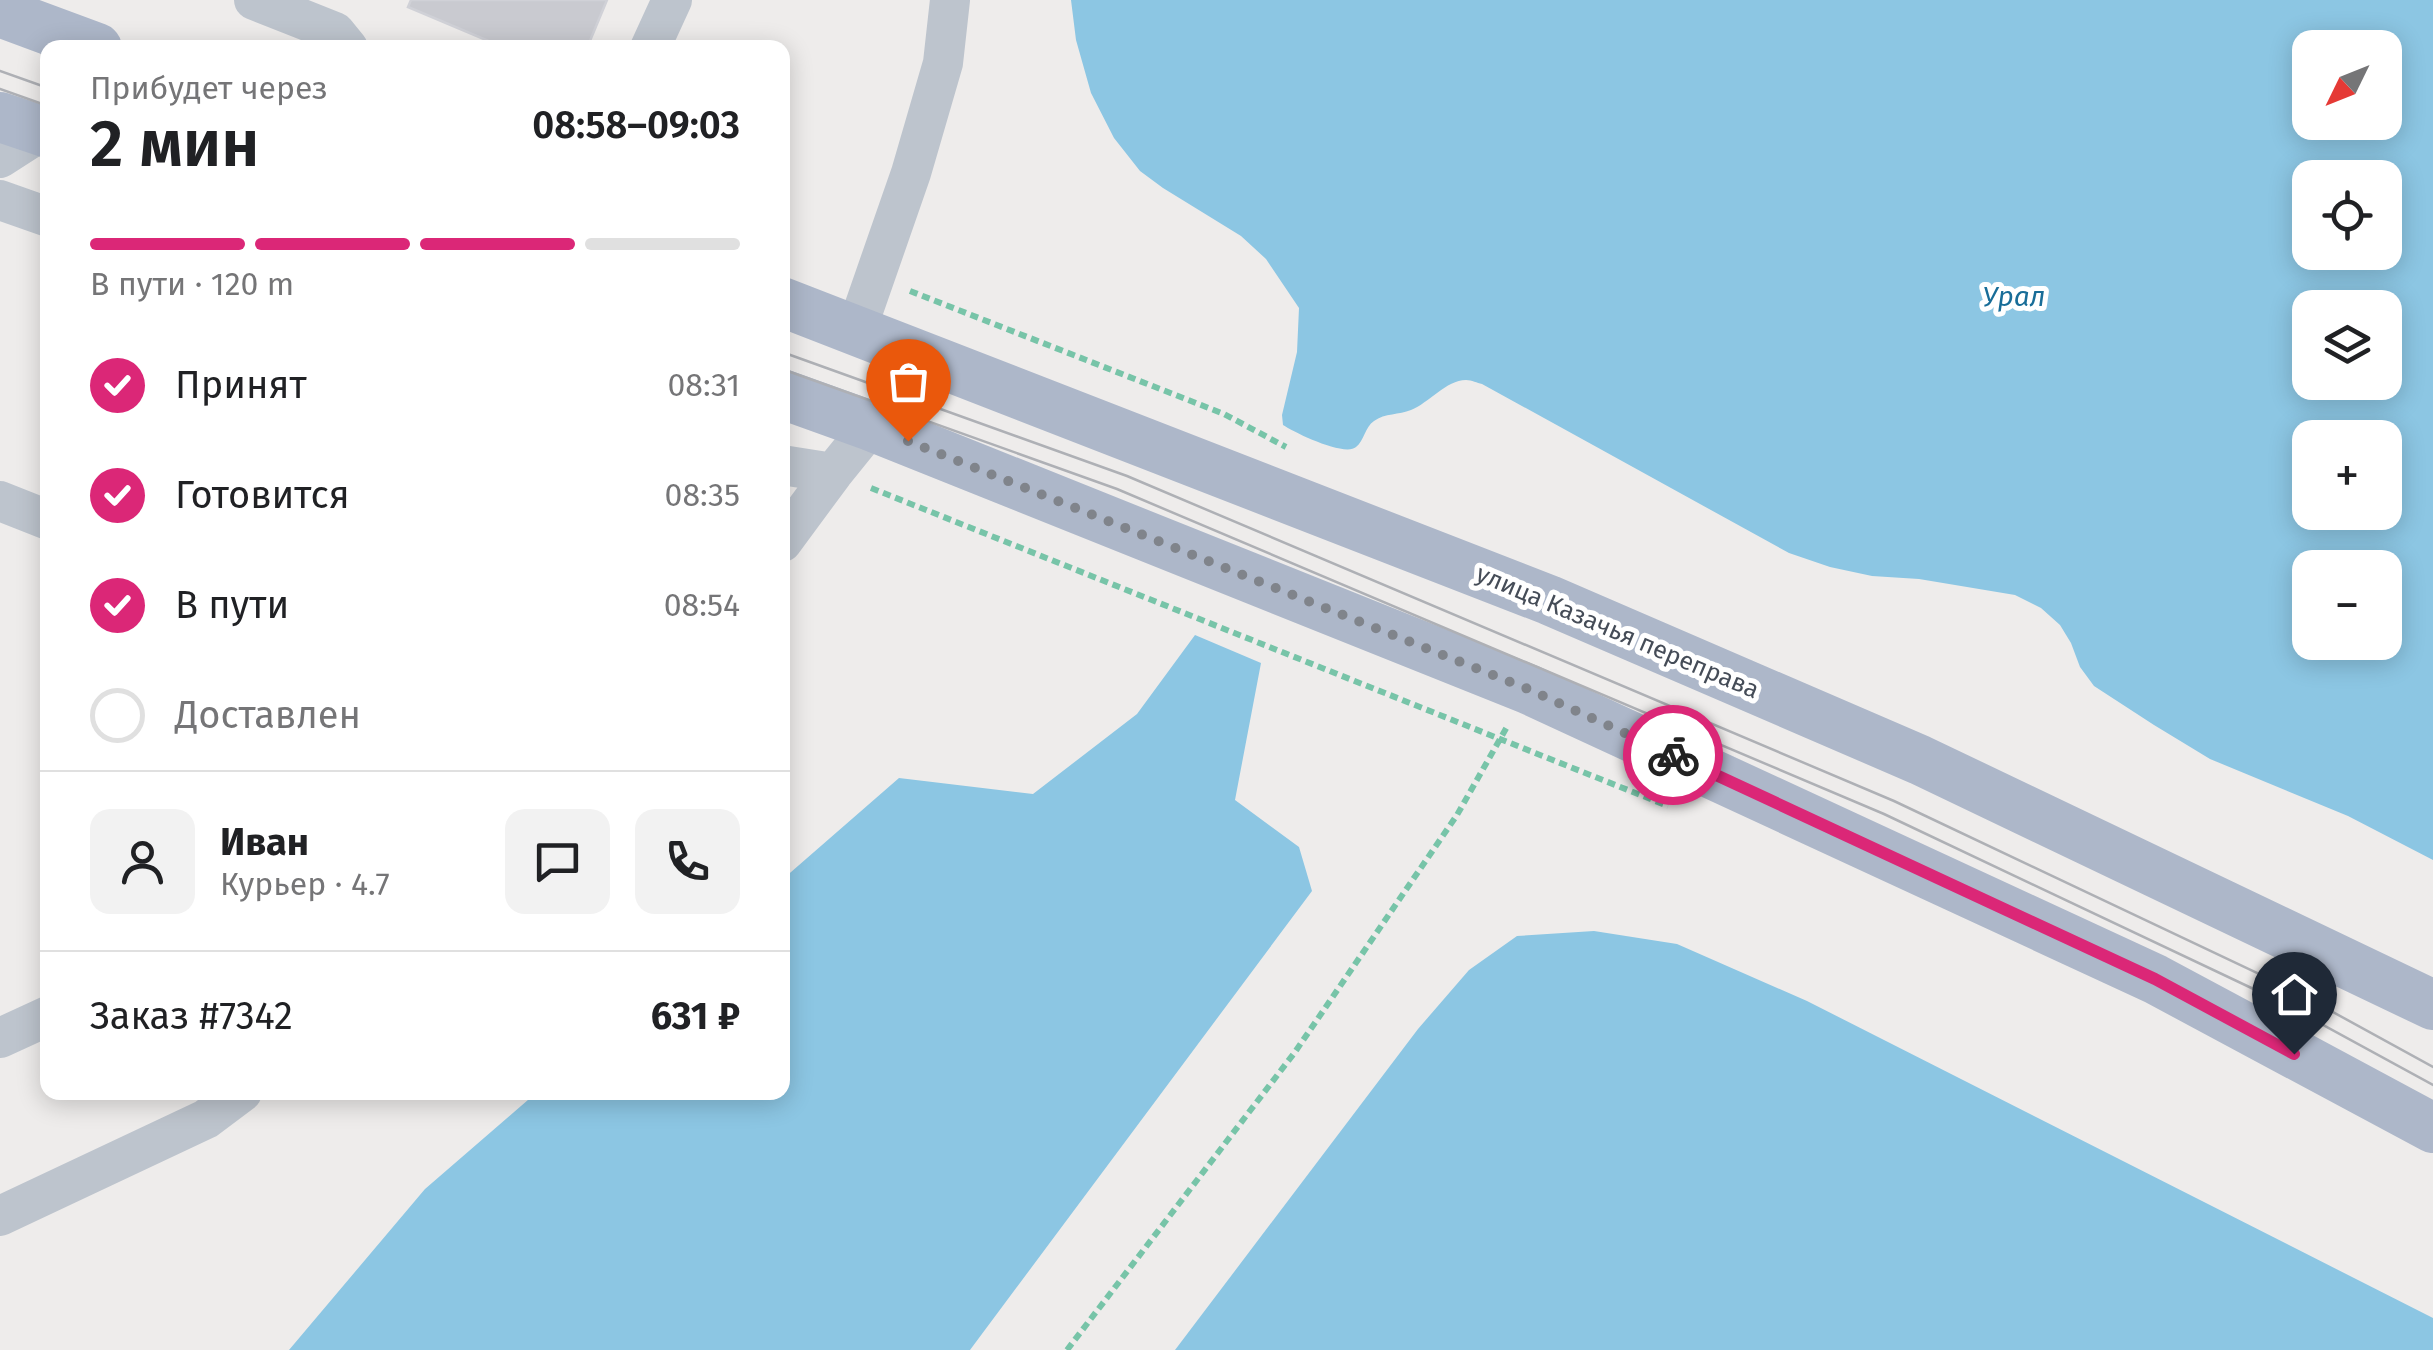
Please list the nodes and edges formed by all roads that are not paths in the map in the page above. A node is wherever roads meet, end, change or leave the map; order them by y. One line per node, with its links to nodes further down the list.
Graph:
1 (254, 0): 6 (street)
2 (672, 0): 7 (street)
3 (950, 0): 13 (street)
4 (0, 12): 5 (main road)
5 (76, 40)
6 (341, 40)
7 (654, 40)
8 (30, 127): 9 (street)
9 (0, 158)
10 (0, 200): 11 (street)
11 (40, 214)
12 (790, 305): 13 (main road, улица Казачья переправа)
13 (856, 331): 21 (main road, улица Казачья переправа)
14 (790, 397): 15 (main road)
15 (871, 426): 17 (street); 25 (main road)
16 (790, 467): 17 (street)
17 (833, 473): 20 (street)
18 (0, 501): 19 (street)
19 (40, 517)
20 (790, 531)
21 (2433, 1006)
22 (40, 1020): 23 (street)
23 (0, 1038)
24 (231, 1100): 26 (street)
25 (2433, 1128)
26 (0, 1216)

